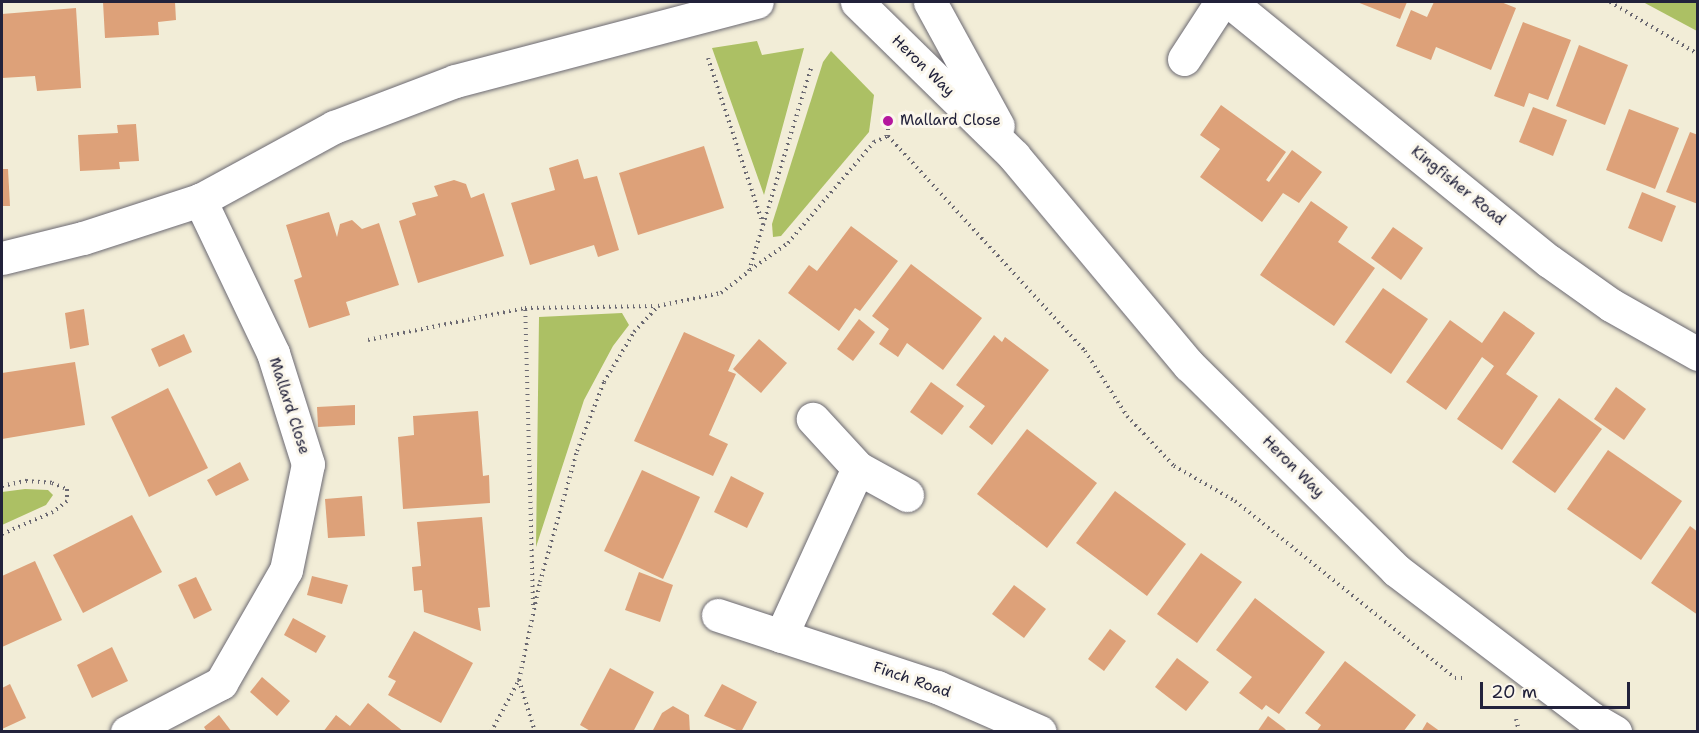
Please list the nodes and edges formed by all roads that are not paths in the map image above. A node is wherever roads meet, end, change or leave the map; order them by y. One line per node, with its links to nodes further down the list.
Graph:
1 (757, 2): 8 (street)
2 (856, 2): 7 (street, Heron Way)
3 (930, 2): 7 (street, Heron Way)
4 (1221, 2): 6 (street)
5 (1230, 2): 10 (street, Kingfisher Road)
6 (1184, 59)
7 (1014, 156): 16 (street, Heron Way)
8 (200, 200): 9 (street); 17 (street, Mallard Close)
9 (2, 258)
10 (1698, 354)
11 (813, 419): 12 (street)
12 (858, 468): 13 (street); 15 (street)
13 (907, 495)
14 (718, 615): 15 (street, Finch Road)
15 (781, 636): 18 (street, Finch Road)
16 (1596, 727)
17 (127, 732)
18 (1040, 732)

